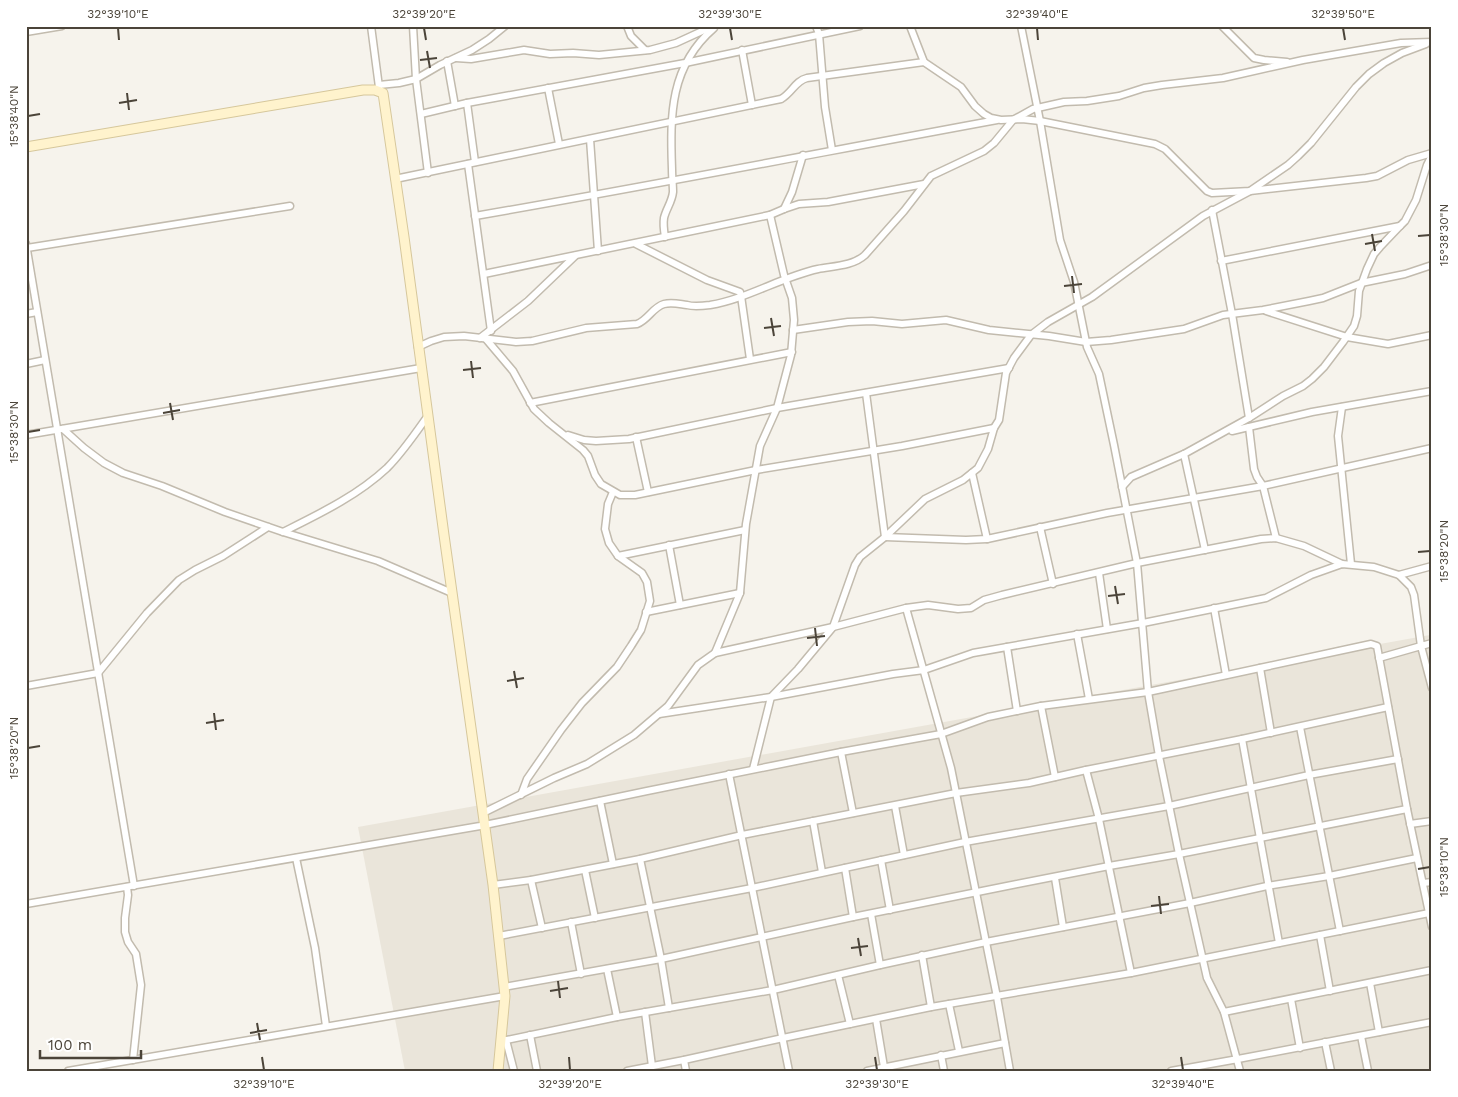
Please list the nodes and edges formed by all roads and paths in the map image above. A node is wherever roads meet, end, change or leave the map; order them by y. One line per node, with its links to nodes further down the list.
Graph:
1 (62, 26): 12 (street)
2 (371, 26): 24 (street)
3 (413, 26): 23 (street)
4 (505, 26): 17 (street)
5 (627, 26): 15 (street)
6 (714, 26): 15 (street); 21 (street)
7 (816, 26): 13 (street)
8 (860, 26): 13 (street)
9 (910, 26): 19 (street)
10 (1021, 26): 29 (street)
11 (1222, 26): 20 (street)
12 (26, 32)
13 (820, 34): 16 (street); 22 (street)
14 (1431, 42): 20 (street); 46 (street)
15 (645, 50): 17 (street)
16 (742, 50): 21 (street); 27 (street)
17 (456, 58): 18 (street)
18 (447, 61): 23 (street); 28 (street)
19 (924, 62): 22 (street); 31 (street)
20 (1293, 62): 29 (street)
21 (685, 63): 25 (street); 34 (street)
22 (823, 76): 27 (street); 38 (street)
23 (416, 79): 24 (street); 30 (street)
24 (379, 88): 37 (street); 43 (street)
25 (548, 88): 26 (street); 36 (street)
26 (467, 103): 28 (street); 41 (street)
27 (752, 105): 34 (street)
28 (455, 106): 30 (street)
29 (1037, 108): 32 (street); 33 (street)
30 (420, 114): 42 (street)
31 (1001, 120): 32 (street); 38 (street)
32 (1013, 120): 33 (street); 45 (street)
33 (1040, 121): 46 (street); 66 (street)
34 (672, 122): 35 (street); 44 (street)
35 (590, 138): 36 (street); 47 (street)
36 (559, 144): 41 (street)
37 (26, 147)
38 (832, 150): 40 (street)
39 (1432, 154): 46 (street); 53 (street)
40 (803, 155): 44 (street); 49 (street)
41 (471, 163): 42 (street); 52 (street)
42 (428, 173): 43 (street)
43 (396, 179): 78 (street)
44 (672, 180): 47 (street); 54 (street)
45 (924, 184): 49 (street); 63 (street)
46 (1250, 191): 50 (street)
47 (594, 196): 52 (street); 58 (street)
48 (290, 206): 57 (street)
49 (784, 209): 51 (street)
50 (1212, 210): 60 (street); 66 (street)
51 (770, 215): 54 (street); 63 (street)
52 (475, 216): 62 (street)
53 (1400, 226): 60 (street); 64 (street)
54 (664, 237): 56 (street)
55 (26, 244): 57 (street)
56 (636, 244): 58 (street); 65 (street)
57 (27, 248): 68 (street)
58 (598, 251): 59 (street)
59 (575, 256): 62 (street); 72 (street)
60 (1221, 261): 70 (street)
61 (1432, 265): 64 (street)
62 (484, 274): 72 (street)
63 (785, 280): 65 (street); 71 (street)
64 (1361, 283): 67 (street); 75 (street)
65 (741, 296): 76 (street); 80 (street)
66 (1080, 305): 73 (street); 77 (street)
67 (1263, 310): 70 (street); 75 (street)
68 (37, 312): 69 (street); 81 (street)
69 (26, 314)
70 (1232, 314): 77 (street); 91 (street)
71 (794, 330): 73 (street); 79 (street)
72 (491, 331): 76 (street)
73 (1031, 335): 77 (street); 84 (street)
74 (1432, 336): 75 (street)
75 (1347, 337): 91 (street)
76 (483, 338): 78 (street); 87 (street)
77 (1086, 342): 106 (street)
78 (418, 347): 83 (street)
79 (792, 352): 80 (street); 89 (street)
80 (750, 359): 87 (street)
81 (46, 360): 82 (street); 94 (street)
82 (26, 364)
83 (421, 368): 90 (street); 94 (street)
84 (1009, 368): 86 (street); 93 (street)
85 (1432, 391): 88 (street)
86 (866, 393): 89 (street); 100 (street)
87 (530, 403): 96 (street)
88 (1342, 407): 92 (street); 102 (street)
89 (777, 408): 98 (street); 103 (street)
90 (428, 417): 114 (street); 128 (street)
91 (1249, 418): 95 (street)
92 (1249, 427): 95 (street); 105 (street)
93 (994, 428): 100 (street); 104 (street)
94 (60, 429): 97 (street); 111 (street); 145 (street)
95 (1225, 432): 101 (street)
96 (562, 434): 98 (street); 107 (street)
97 (26, 435)
98 (636, 438): 108 (street)
99 (1432, 448): 102 (street)
100 (873, 450): 103 (street); 115 (street)
101 (1184, 454): 106 (street); 109 (street)
102 (1340, 468): 105 (street); 123 (street)
103 (756, 470): 108 (street); 113 (street)
104 (972, 473): 115 (street); 117 (street)
105 (1263, 486): 109 (street); 116 (street)
106 (1122, 488): 110 (street)
107 (613, 492): 108 (street); 120 (street)
108 (648, 492)
109 (1194, 498): 110 (street); 119 (street)
110 (1126, 510): 112 (street); 121 (street)
111 (268, 527): 114 (street); 145 (street)
112 (1040, 527): 117 (street); 127 (street)
113 (745, 530): 118 (street); 129 (street)
114 (283, 532): 128 (street)
115 (885, 536): 117 (street); 135 (street)
116 (1276, 538): 119 (street); 122 (street)
117 (987, 539)
118 (670, 545): 120 (street); 130 (street)
119 (1204, 550): 121 (street)
120 (618, 556): 133 (street)
121 (1137, 564): 125 (street); 134 (street)
122 (1342, 564): 123 (street); 132 (street)
123 (1351, 564): 126 (street)
124 (1432, 566): 126 (street)
125 (1099, 573): 127 (street); 136 (street)
126 (1399, 575): 139 (street)
127 (1053, 584): 131 (street)
128 (452, 593): 175 (street)
129 (740, 593): 130 (street); 141 (street)
130 (680, 605): 133 (street)
131 (906, 608): 135 (street); 144 (street)
132 (1214, 608): 134 (street); 146 (street)
133 (646, 612): 170 (street)
134 (1143, 623): 136 (street); 149 (street)
135 (833, 628): 141 (street); 150 (street)
136 (1107, 629): 137 (street)
137 (1078, 634): 140 (street); 151 (street)
138 (1432, 643): 139 (street)
139 (1421, 646): 142 (street); 148 (street)
140 (1007, 647): 144 (street); 154 (street)
141 (715, 653): 155 (street)
142 (1379, 658): 143 (street); 153 (street)
143 (1260, 668): 146 (street); 157 (street)
144 (924, 670): 150 (street); 158 (street)
145 (98, 673): 147 (street); 202 (street)
146 (1226, 675): 149 (street)
147 (26, 686)
148 (1432, 688)
149 (1148, 692): 151 (street); 161 (street)
150 (771, 697): 155 (street); 163 (street)
151 (1089, 699): 152 (street)
152 (1041, 706): 154 (street); 167 (street)
153 (1388, 707): 156 (street); 162 (street)
154 (1017, 711): 158 (street)
155 (659, 714): 170 (street)
156 (1300, 727): 157 (street); 166 (street)
157 (1271, 733): 159 (street)
158 (941, 734): 160 (street); 169 (street)
159 (1242, 740): 161 (street); 168 (street)
160 (841, 752): 163 (street); 176 (street)
161 (1159, 756): 164 (street); 173 (street)
162 (1398, 759): 166 (street); 174 (street)
163 (753, 770): 165 (street)
164 (1086, 770): 167 (street); 177 (street)
165 (729, 774): 171 (street); 183 (street)
166 (1309, 776): 168 (street); 182 (street)
167 (1055, 777): 169 (street)
168 (1250, 788): 173 (street); 184 (street)
169 (956, 793): 172 (street); 185 (street)
170 (521, 795): 175 (street)
171 (600, 800): 181 (street); 192 (street)
172 (895, 806): 176 (street); 187 (street)
173 (1169, 806): 177 (street); 186 (street)
174 (1407, 809): 180 (street); 182 (street)
175 (483, 813): 181 (street)
176 (853, 813): 178 (street)
177 (1099, 819): 185 (street); 193 (street)
178 (813, 821): 183 (street); 196 (street)
179 (1432, 821): 180 (street)
180 (1410, 824): 189 (street)
181 (485, 825): 188 (street); 203 (street)
182 (1319, 826): 184 (street); 197 (street)
183 (742, 835): 190 (street); 205 (street)
184 (1260, 838): 186 (street); 204 (street)
185 (966, 842): 187 (street); 206 (street)
186 (1179, 854): 193 (street); 207 (street)
187 (904, 855): 191 (street)
188 (296, 858): 202 (street); 250 (street)
189 (1417, 858): 197 (street); 201 (street)
190 (640, 859): 192 (street); 209 (street)
191 (881, 860): 194 (street); 210 (street)
192 (613, 864): 195 (street)
193 (1109, 866): 198 (street); 213 (street)
194 (845, 868): 196 (street); 214 (street)
195 (585, 870): 199 (street); 215 (street)
196 (822, 872): 205 (street)
197 (1329, 876): 204 (street); 220 (street)
198 (1055, 878): 206 (street); 217 (street)
199 (531, 880): 203 (street); 219 (street)
200 (1432, 882): 201 (street)
201 (1423, 883): 211 (street)
202 (130, 886): 208 (street); 262 (street)
203 (493, 886): 222 (street)
204 (1267, 886): 207 (street); 225 (street)
205 (752, 888): 209 (street); 223 (street)
206 (976, 893): 210 (street); 224 (street)
207 (1190, 903): 213 (street); 228 (street)
208 (26, 904)
209 (651, 907): 215 (street); 227 (street)
210 (890, 910): 212 (street)
211 (1429, 913): 218 (street); 220 (street)
212 (871, 914): 214 (street); 229 (street)
213 (1119, 916): 217 (street); 232 (street)
214 (854, 917): 223 (street)
215 (595, 918): 216 (street)
216 (571, 922): 219 (street); 233 (street)
217 (1064, 927): 224 (street)
218 (1432, 927)
219 (542, 928): 222 (street)
220 (1340, 932): 221 (street)
221 (1320, 935): 225 (street); 238 (street)
222 (499, 936): 237 (street)
223 (762, 938): 227 (street); 236 (street)
224 (986, 942): 226 (street); 239 (street)
225 (1279, 943): 228 (street)
226 (922, 955): 229 (street); 242 (street)
227 (661, 958): 230 (street); 243 (street)
228 (1202, 958): 232 (street); 245 (street)
229 (880, 964): 234 (street)
230 (607, 969): 233 (street); 246 (street)
231 (1432, 970): 235 (street)
232 (1131, 973): 239 (street)
233 (581, 974): 237 (street)
234 (838, 975): 236 (street); 249 (street)
235 (1370, 983): 238 (street); 251 (street)
236 (773, 990): 243 (street); 254 (street)
237 (505, 991): 250 (street); 255 (street)
238 (1330, 991): 240 (street)
239 (997, 997): 241 (street); 256 (street)
240 (1291, 999): 245 (street); 258 (street)
241 (949, 1004): 242 (street); 259 (street)
242 (931, 1007): 247 (street)
243 (669, 1008): 244 (street)
244 (645, 1012): 246 (street); 264 (street)
245 (1224, 1012): 261 (street)
246 (617, 1017): 252 (street)
247 (876, 1019): 249 (street); 265 (street)
248 (1432, 1022): 251 (street)
249 (850, 1024): 254 (street)
250 (326, 1026): 262 (street)
251 (1379, 1032): 253 (street)
252 (530, 1035): 255 (street); 269 (street)
253 (1361, 1036): 257 (street); 279 (street)
254 (783, 1038): 263 (street); 272 (street)
255 (504, 1040): 267 (street); 268 (street)
256 (1005, 1042): 259 (street); 275 (street)
257 (1325, 1042): 258 (street); 278 (street)
258 (1300, 1048): 261 (street)
259 (959, 1051): 260 (street)
260 (941, 1055): 265 (street); 274 (street)
261 (1238, 1059): 276 (street); 277 (street)
262 (134, 1060): 266 (street)
263 (684, 1060): 264 (street); 271 (street)
264 (652, 1066): 270 (street)
265 (884, 1067): 273 (street)
266 (68, 1071)
267 (498, 1071)
268 (514, 1071)
269 (537, 1071)
270 (628, 1071)
271 (686, 1071)
272 (789, 1071)
273 (868, 1071)
274 (944, 1071)
275 (1010, 1071)
276 (1171, 1071)
277 (1240, 1071)
278 (1331, 1071)
279 (1368, 1071)

